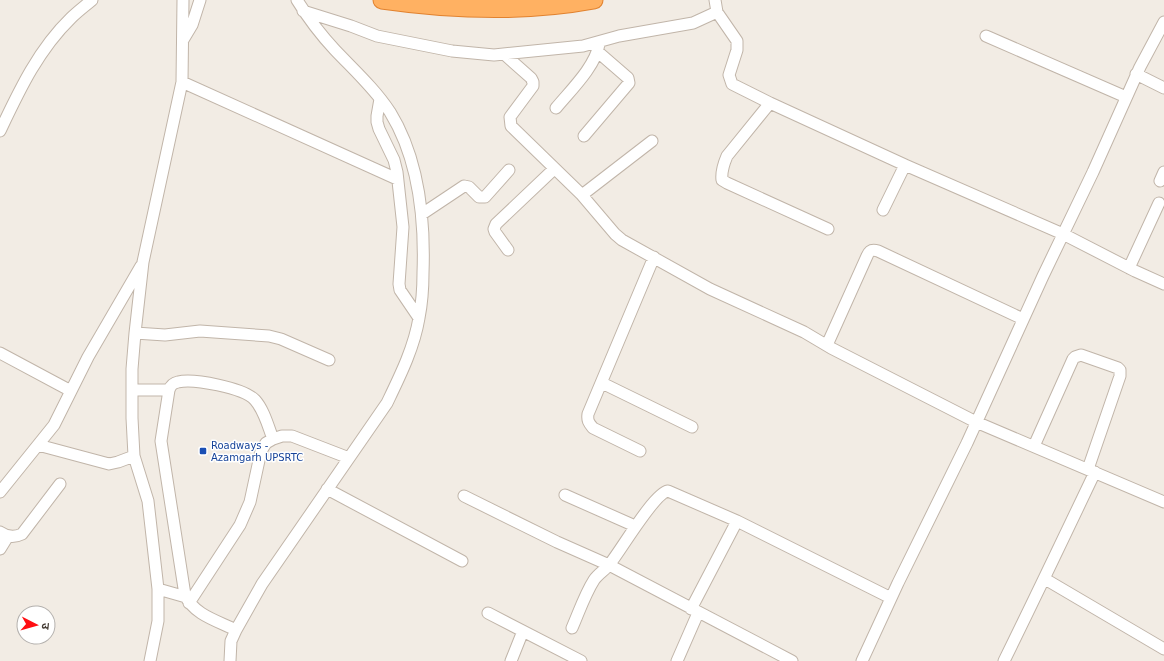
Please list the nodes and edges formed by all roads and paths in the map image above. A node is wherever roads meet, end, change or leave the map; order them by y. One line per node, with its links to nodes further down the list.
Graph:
1 (92, 0): 22 (street)
2 (183, 0): 12 (street)
3 (200, 0): 12 (street)
4 (297, 0): 8 (street)
5 (382, 0): 6 (highway)
6 (594, 0)
7 (715, 0): 9 (street)
8 (303, 11): 14 (street); 19 (street)
9 (717, 12): 13 (street); 20 (street)
10 (1164, 22): 15 (street)
11 (986, 36): 18 (street)
12 (182, 42): 16 (street)
13 (598, 47): 14 (street); 21 (street); 23 (street)
14 (504, 54): 26 (street)
15 (1136, 74): 17 (street); 18 (street)
16 (182, 82): 28 (street); 37 (street)
17 (1164, 88)
18 (1126, 97): 34 (street)
19 (380, 99): 28 (street); 32 (street)
20 (770, 103): 25 (street); 33 (street)
21 (556, 108)
22 (0, 131)
23 (584, 136)
24 (652, 141): 29 (street)
25 (905, 165): 31 (street); 34 (street)
26 (554, 169): 29 (street); 35 (street)
27 (509, 170): 32 (street)
28 (397, 179): 40 (street)
29 (582, 195): 36 (street)
30 (1159, 203): 38 (street)
31 (883, 210)
32 (422, 214): 40 (street)
33 (828, 230)
34 (1063, 234): 38 (street); 41 (street)
35 (508, 250)
36 (654, 257): 43 (street); 46 (street)
37 (143, 262): 42 (street); 49 (street)
38 (1129, 268): 39 (street)
39 (1164, 284)
40 (419, 318): 57 (street)
41 (1023, 319): 43 (street); 50 (street)
42 (135, 333): 45 (street); 47 (street)
43 (827, 345): 50 (street)
44 (0, 353): 49 (street)
45 (329, 360)
46 (602, 383): 51 (street); 55 (street)
47 (132, 390): 48 (street); 56 (street)
48 (169, 390): 52 (street); 74 (street)
49 (71, 391): 53 (street)
50 (976, 422): 54 (street); 73 (street)
51 (692, 427)
52 (273, 439): 57 (street); 74 (street)
53 (38, 445): 56 (street); 61 (street)
54 (1034, 446): 58 (street); 58 (street)
55 (640, 451)
56 (134, 456): 72 (street)
57 (349, 458): 60 (street)
58 (1092, 471): 64 (street); 71 (street)
59 (60, 484): 67 (street)
60 (327, 489): 69 (street); 78 (street)
61 (0, 492)
62 (565, 495): 66 (street)
63 (464, 496): 70 (street)
64 (1164, 502)
65 (737, 521): 66 (street); 73 (street); 75 (street)
66 (635, 526): 70 (street)
67 (4, 534): 68 (street)
68 (0, 549)
69 (462, 562)
70 (609, 565): 75 (street); 77 (street)
71 (1044, 579): 80 (street); 88 (street)
72 (158, 589): 74 (street); 81 (street)
73 (891, 598): 87 (street)
74 (187, 600): 78 (street)
75 (694, 611): 85 (street); 86 (street)
76 (488, 613): 79 (street)
77 (572, 628)
78 (236, 630): 82 (street)
79 (523, 631): 83 (street); 84 (street)
80 (1164, 649)
81 (150, 661)
82 (230, 661)
83 (511, 661)
84 (581, 661)
85 (677, 661)
86 (792, 661)
87 (862, 661)
88 (1004, 661)

